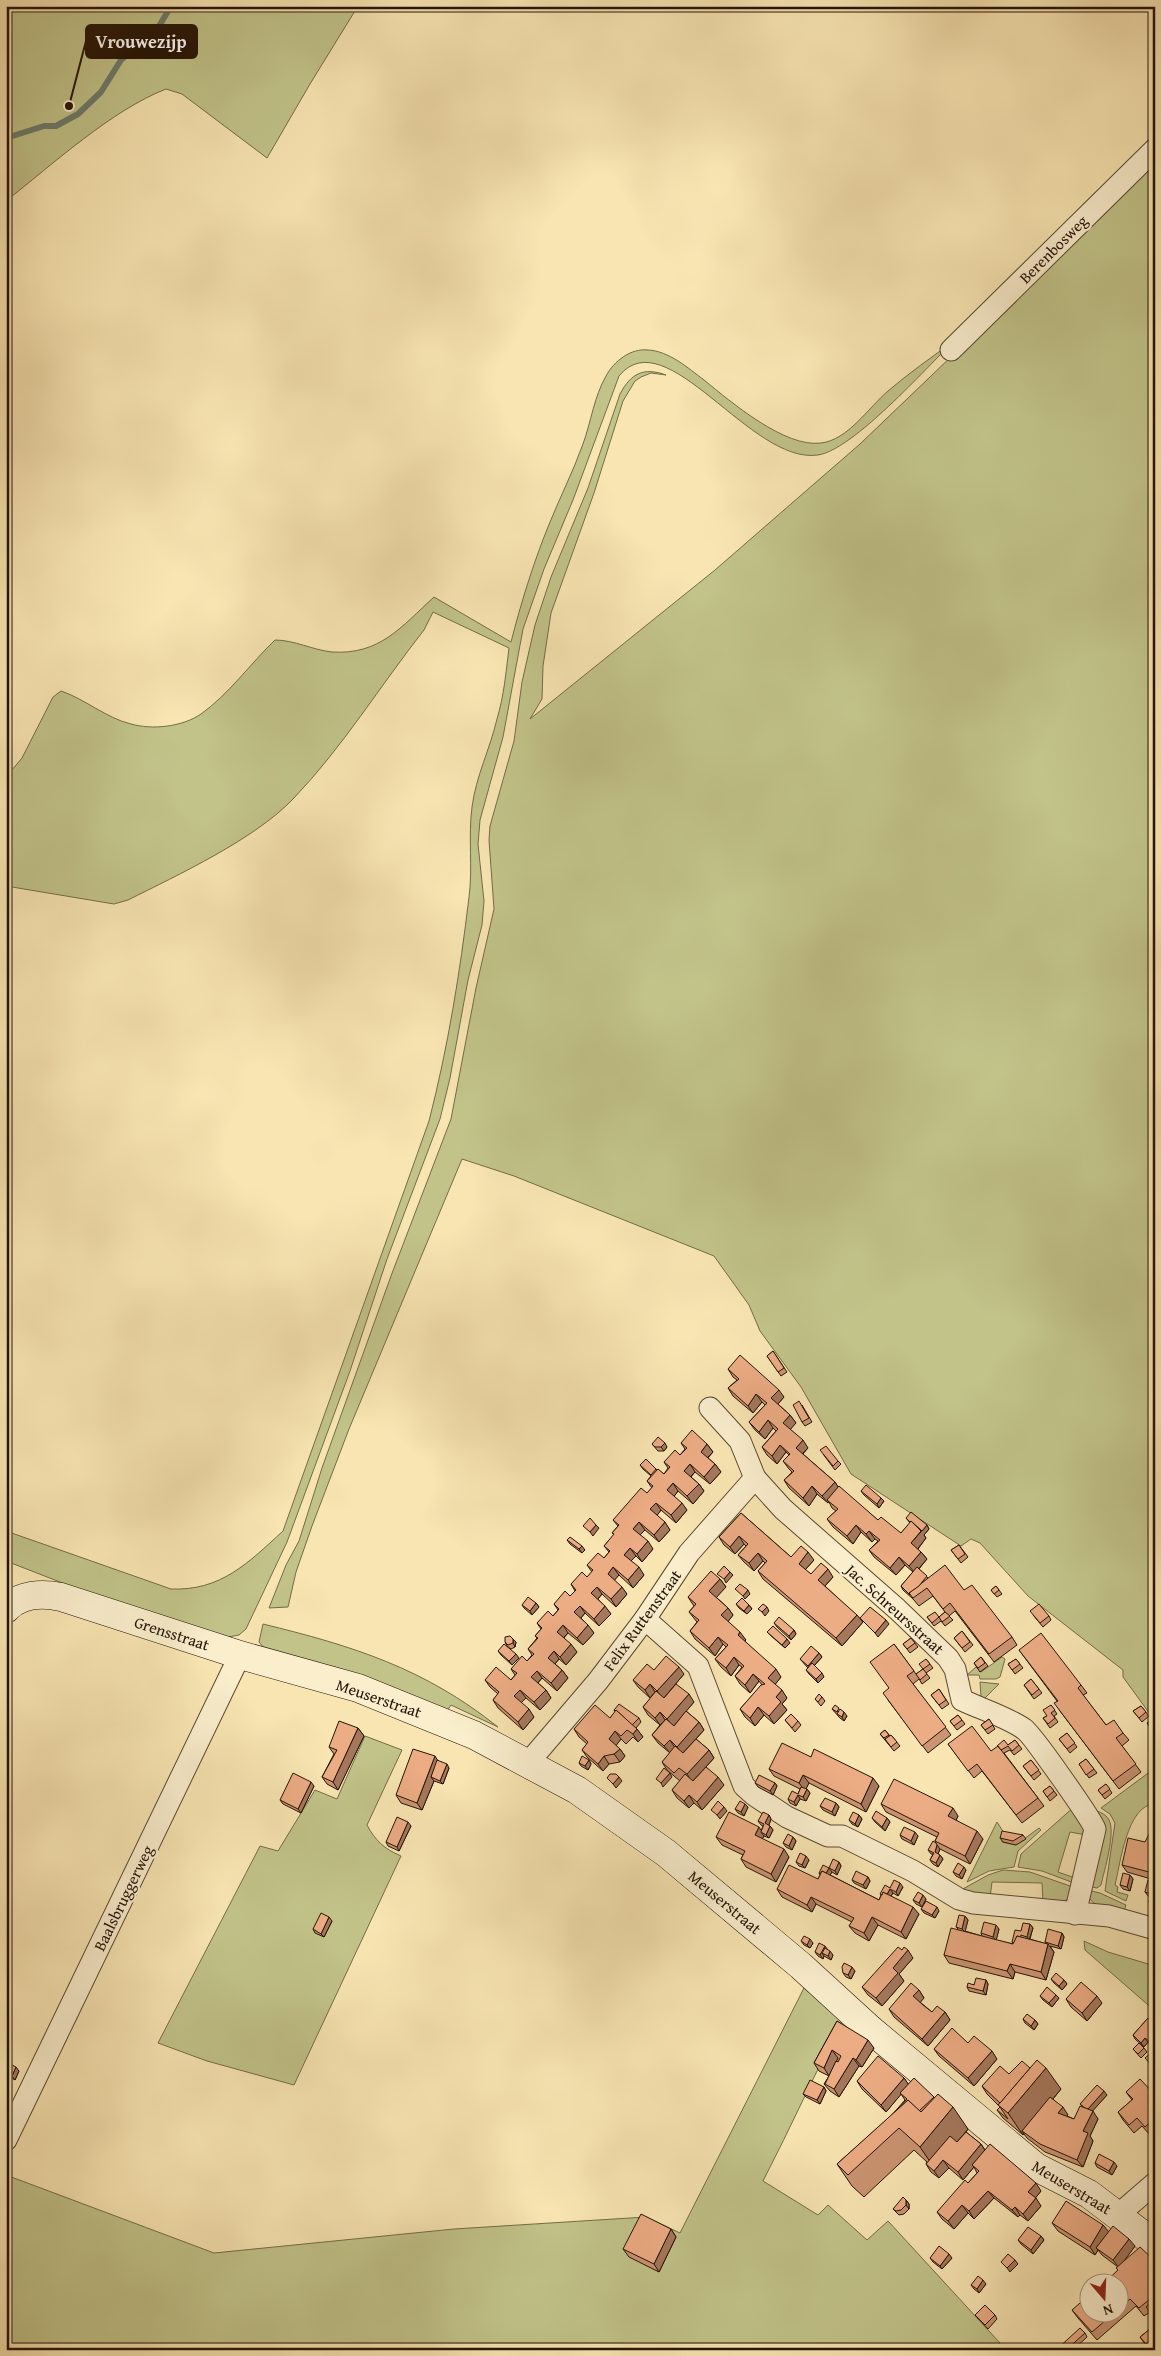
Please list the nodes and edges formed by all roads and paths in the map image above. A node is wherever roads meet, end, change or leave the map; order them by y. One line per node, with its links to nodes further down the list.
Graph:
1 (1155, 149): 2 (street, Berenbosweg)
2 (951, 350)
3 (710, 1408): 4 (street, Jac. Schreursstraat)
4 (755, 1478): 6 (street, Felix Ruttenstraat); 9 (street, Jac. Schreursstraat)
5 (9, 1600): 7 (street, Grensstraat)
6 (645, 1619): 8 (street, Felix Ruttenstraat); 9 (street)
7 (240, 1655): 8 (street, Meuserstraat); 11 (street, Baalsbruggerweg)
8 (528, 1763): 13 (street, Meuserstraat)
9 (1075, 1914): 10 (street)
10 (1155, 1929)
11 (6, 2140)
12 (1155, 2183): 13 (street)
13 (1118, 2215): 14 (street, Meuserstraat)
14 (1155, 2244)

